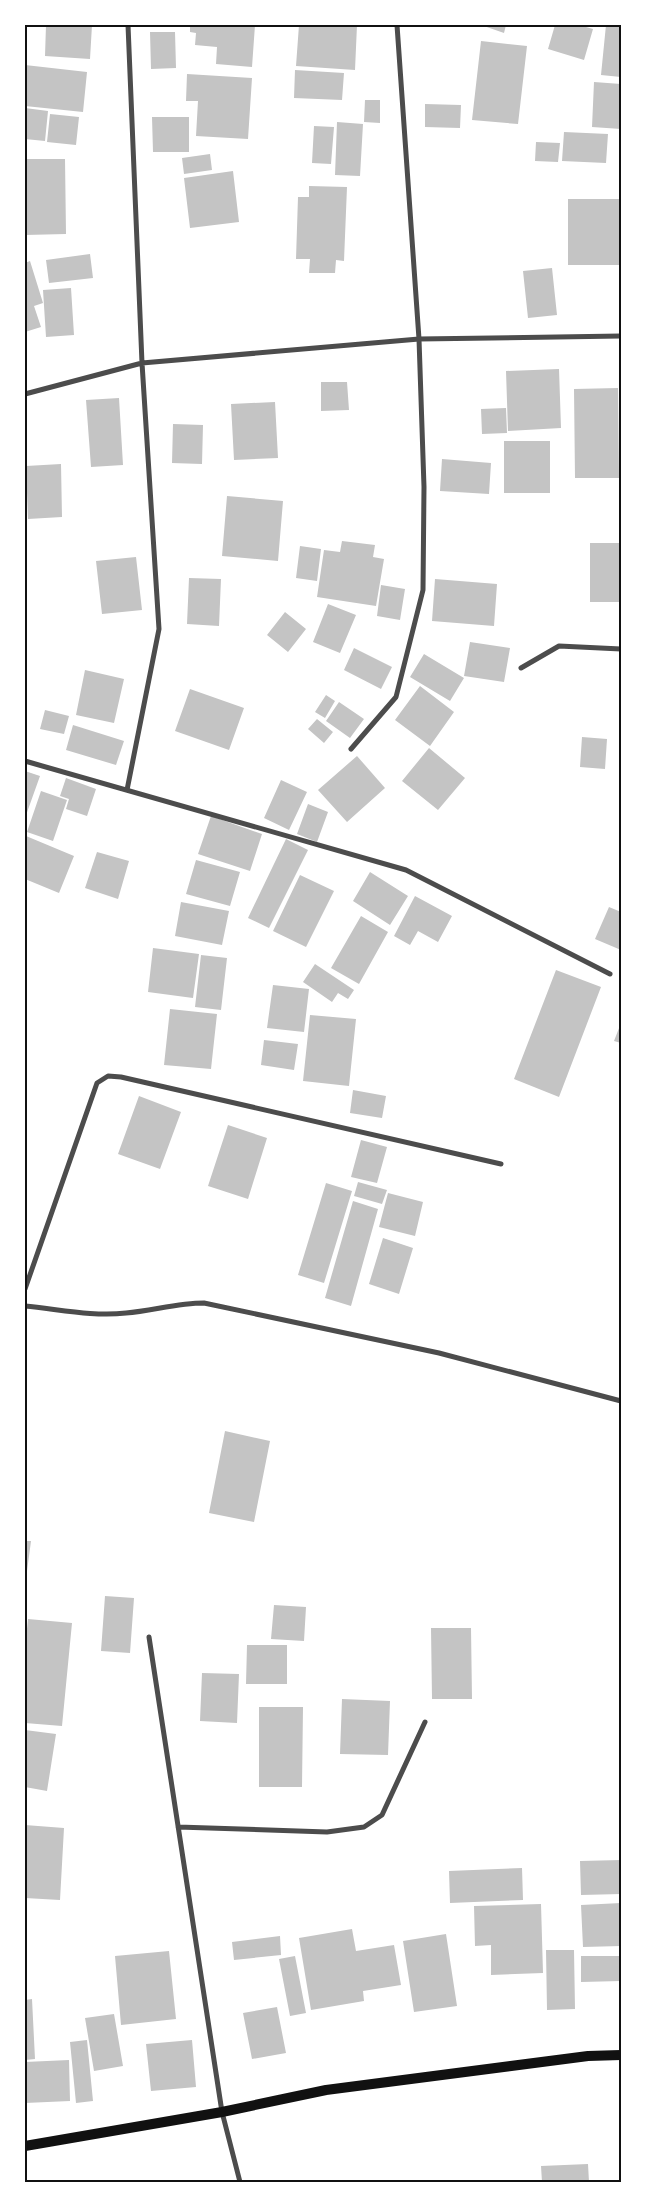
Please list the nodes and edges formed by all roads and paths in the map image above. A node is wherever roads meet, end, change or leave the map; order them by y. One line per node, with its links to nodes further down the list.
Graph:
1 (128, 25): 5 (street)
2 (397, 25): 4 (street)
3 (621, 336): 4 (street)
4 (419, 339): 5 (street); 9 (street)
5 (142, 363): 6 (street); 11 (street)
6 (25, 394)
7 (621, 649): 8 (street)
8 (521, 668)
9 (351, 749)
10 (25, 762): 11 (street)
11 (127, 790): 12 (street)
12 (610, 974)
13 (501, 1164): 14 (street)
14 (25, 1289)
15 (25, 1306): 16 (street)
16 (621, 1401)
17 (148, 1637): 19 (street)
18 (425, 1722): 19 (street)
19 (178, 1827): 21 (street)
20 (621, 2055): 21 (main road)
21 (222, 2112): 22 (main road); 23 (street)
22 (25, 2146)
23 (240, 2182)

